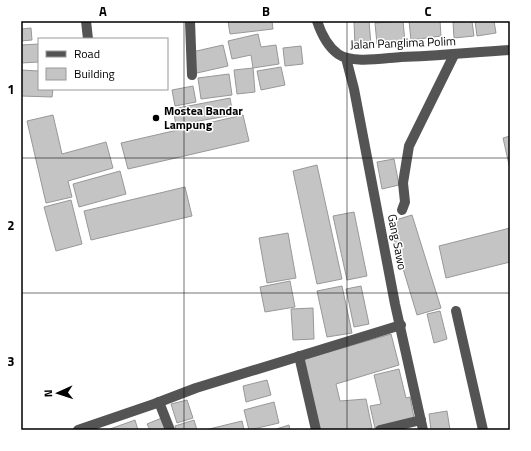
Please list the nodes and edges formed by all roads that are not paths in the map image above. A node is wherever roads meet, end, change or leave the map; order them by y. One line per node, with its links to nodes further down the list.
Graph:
1 (86, 21): 4 (street)
2 (190, 21): 8 (street)
3 (317, 21): 7 (street, Jalan Panglima Polim)
4 (88, 38)
5 (510, 50): 6 (street, Jalan Panglima Polim)
6 (454, 55): 7 (street, Jalan Panglima Polim); 9 (street)
7 (346, 58): 11 (street, Gang Sawo)
8 (192, 76)
9 (402, 210)
10 (456, 311): 19 (street)
11 (400, 325): 12 (street); 14 (street, Gang Sawo)
12 (299, 356): 13 (street); 17 (street)
13 (159, 402): 15 (street); 16 (street)
14 (422, 425): 18 (street)
15 (84, 429)
16 (170, 430)
17 (316, 430)
18 (380, 430)
19 (483, 430)

